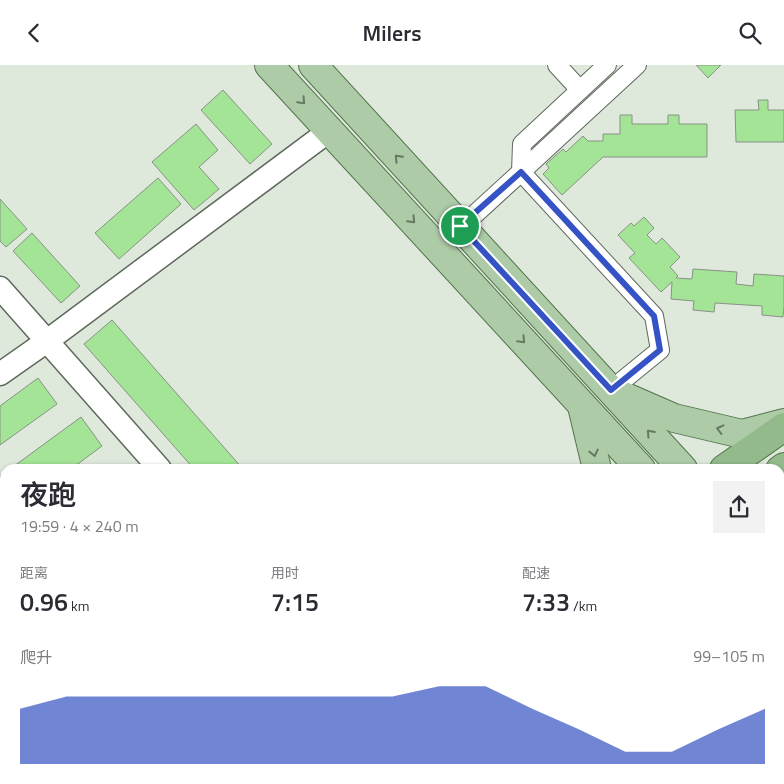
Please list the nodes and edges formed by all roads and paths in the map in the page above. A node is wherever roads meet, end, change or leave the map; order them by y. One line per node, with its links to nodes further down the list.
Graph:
1 (269, 65): 7 (main road, one-way to 7)
2 (312, 65): 9 (main road, one-way to 2)
3 (557, 65): 6 (street)
4 (607, 65): 6 (street)
5 (638, 65): 8 (street)
6 (580, 90): 8 (street)
7 (329, 131): 10 (main road, one-way to 10); 12 (street)
8 (521, 172): 9 (street); 14 (street)
9 (460, 226): 10 (street); 14 (main road)
10 (438, 248): 15 (main road, one-way to 15)
11 (0, 288): 12 (street)
12 (47, 341): 13 (street); 18 (street)
13 (0, 374)
14 (611, 390): 16 (main road, one-way to 14); 21 (main road, one-way to 14)
15 (582, 404): 19 (main road, one-way to 19); 20 (main road)
16 (784, 423)
17 (784, 427): 22 (highway)
18 (156, 464)
19 (596, 464)
20 (637, 464)
21 (678, 464)
22 (731, 464)

